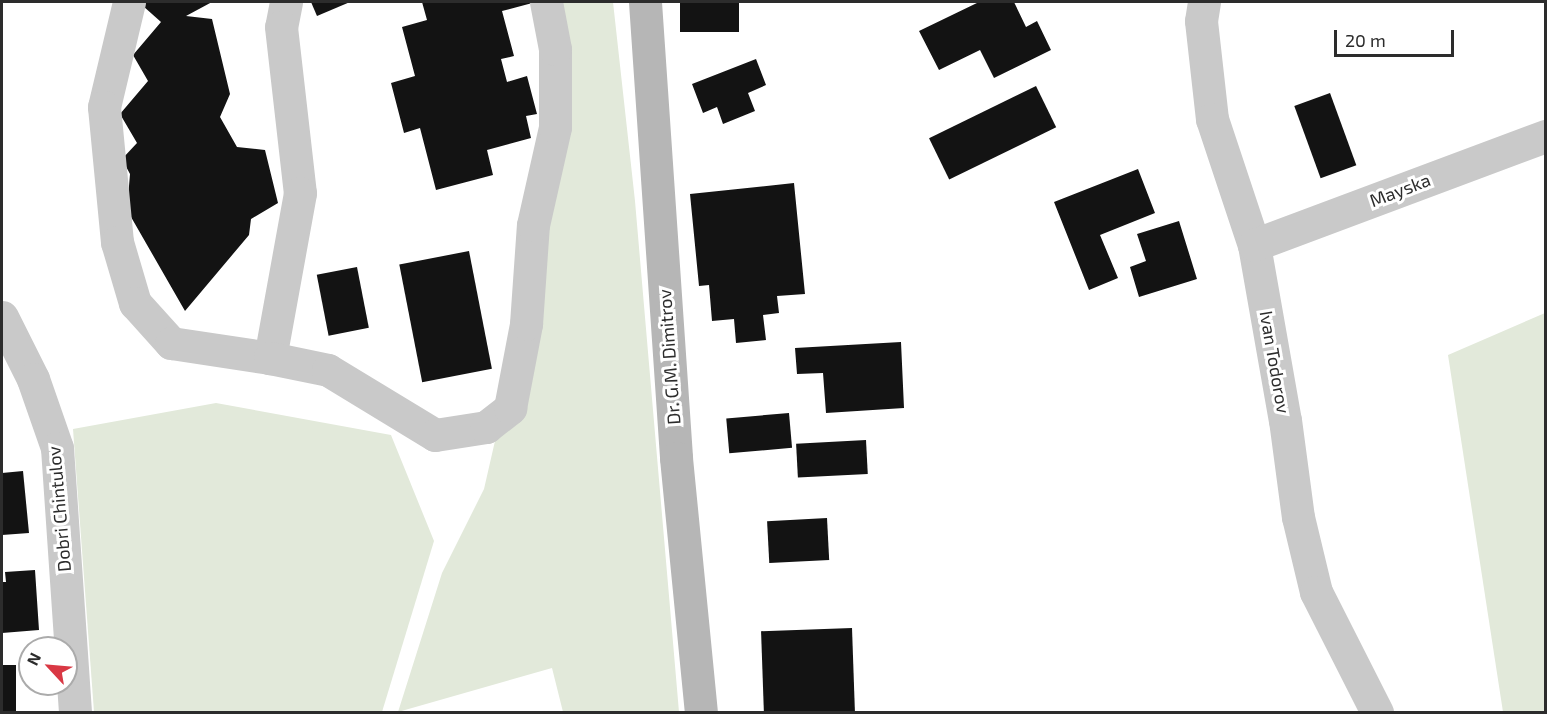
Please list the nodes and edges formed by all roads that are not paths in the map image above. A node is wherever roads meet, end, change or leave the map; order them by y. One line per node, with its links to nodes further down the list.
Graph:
1 (129, 2): 9 (street)
2 (285, 2): 9 (street)
3 (546, 2): 9 (street)
4 (645, 2): 11 (street, Dr. G.M. Dimitrov)
5 (1204, 2): 7 (street, Ivan Todorov)
6 (1545, 135): 7 (street, Mayska)
7 (1254, 245): 12 (street, Ivan Todorov)
8 (2, 317): 10 (street, Dobri Chintulov)
9 (270, 358)
10 (75, 712)
11 (701, 712)
12 (1377, 712)

